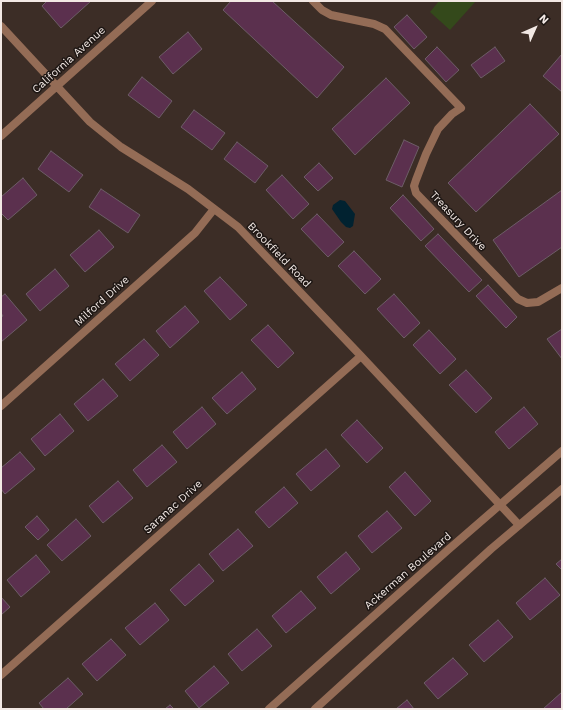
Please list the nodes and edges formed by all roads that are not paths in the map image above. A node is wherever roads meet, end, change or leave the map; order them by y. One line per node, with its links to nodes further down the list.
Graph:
1 (152, 1): 4 (street, California Avenue)
2 (313, 1): 7 (street, Treasury Drive)
3 (1, 26): 4 (street, Brookfield Road)
4 (57, 86): 5 (street, California Avenue); 6 (street, Brookfield Road)
5 (1, 136)
6 (214, 208): 8 (street, Brookfield Road); 9 (street, Milford Drive)
7 (562, 288)
8 (361, 356): 12 (street, Brookfield Road); 14 (street, Saranac Drive)
9 (1, 406)
10 (562, 451): 12 (street, Ackerman Boulevard)
11 (562, 489): 13 (street)
12 (501, 505): 13 (street, Brookfield Road); 15 (street, Ackerman Boulevard)
13 (519, 526): 16 (street)
14 (1, 675)
15 (269, 709)
16 (316, 709)

